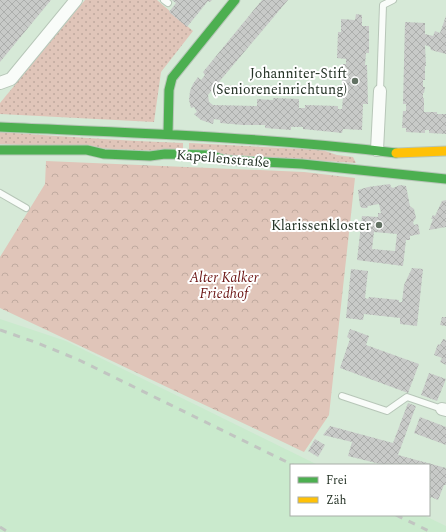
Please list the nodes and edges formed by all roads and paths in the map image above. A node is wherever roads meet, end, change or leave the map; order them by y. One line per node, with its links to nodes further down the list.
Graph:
1 (76, 0): 4 (street)
2 (235, 0): 8 (street)
3 (393, 0): 6 (lane)
4 (4, 82): 5 (lane)
5 (0, 91)
6 (380, 91): 10 (street)
7 (0, 127): 8 (street, Kapellenstraße)
8 (168, 134): 10 (street, Kapellenstraße)
9 (0, 150): 12 (street, Kapellenstraße)
10 (377, 150): 11 (street, Kapellenstraße)
11 (446, 151)
12 (446, 180)
13 (0, 193): 14 (lane)
14 (26, 208)
15 (342, 396): 16 (lane)
16 (444, 410)

